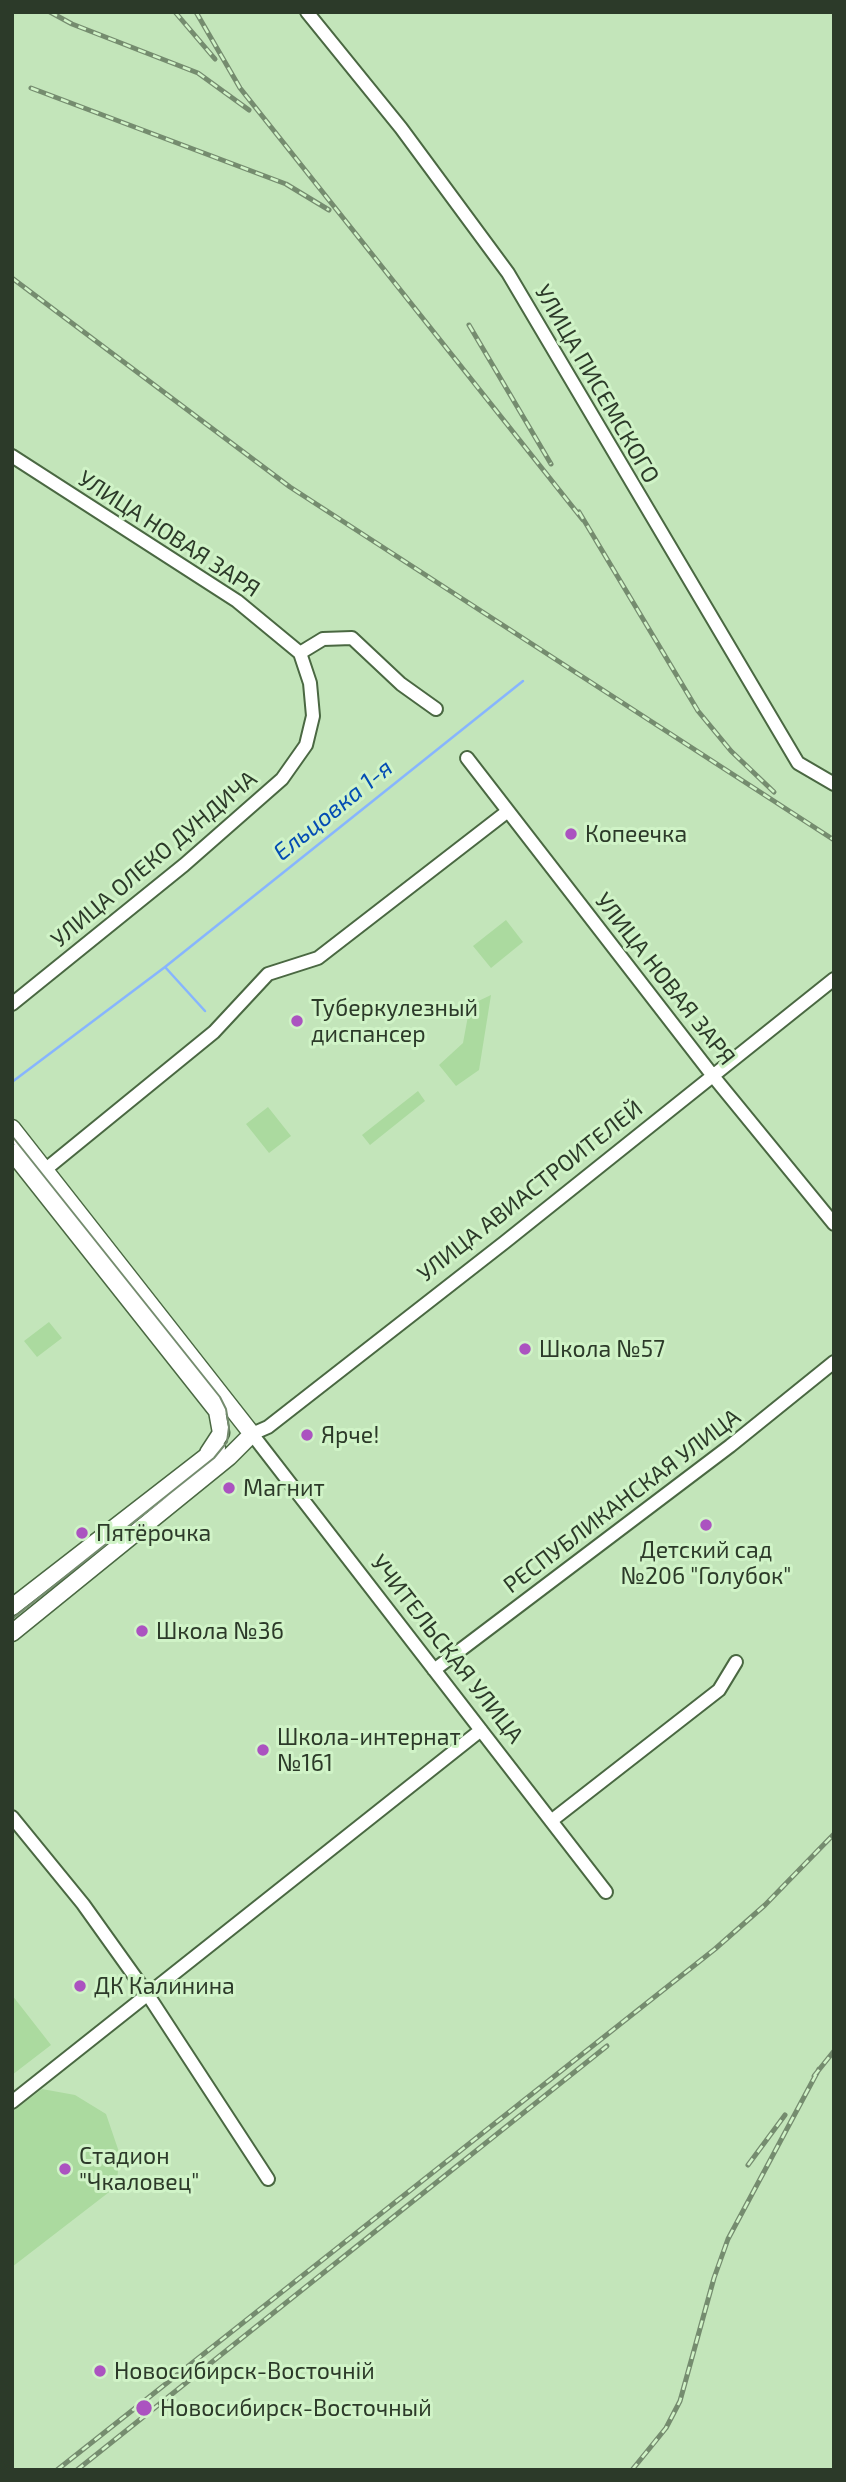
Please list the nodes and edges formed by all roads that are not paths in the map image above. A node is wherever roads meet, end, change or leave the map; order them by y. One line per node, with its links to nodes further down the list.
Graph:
1 (307, 12): 6 (street, УЛИЦА ПИСЕМСКОГО)
2 (12, 456): 3 (street, УЛИЦА НОВАЯ ЗАРЯ)
3 (300, 653): 4 (street); 9 (street, УЛИЦА ОЛЕКО ДУНДИЧА)
4 (436, 709)
5 (467, 758): 7 (street, УЛИЦА НОВАЯ ЗАРЯ)
6 (834, 784)
7 (509, 811): 10 (street, УЛИЦА НОВАЯ ЗАРЯ); 13 (street)
8 (834, 979): 10 (street, УЛИЦА АВИАСТРОИТЕЛЕЙ)
9 (12, 1003)
10 (713, 1076): 14 (street, УЛИЦА НОВАЯ ЗАРЯ); 17 (street, УЛИЦА АВИАСТРОИТЕЛЕЙ)
11 (12, 1128): 13 (main road, УЧИТЕЛЬСКАЯ УЛИЦА)
12 (12, 1152): 16 (main road)
13 (46, 1169): 17 (main road, УЧИТЕЛЬСКАЯ УЛИЦА)
14 (834, 1224)
15 (834, 1362): 22 (street, РЕСПУБЛИКАНСКАЯ УЛИЦА)
16 (221, 1420): 17 (main road, УЧИТЕЛЬСКАЯ УЛИЦА); 18 (main road)
17 (251, 1434): 18 (main road, УЛИЦА АВИАСТРОИТЕЛЕЙ); 20 (main road, УЛИЦА АВИАСТРОИТЕЛЕЙ); 22 (street, УЧИТЕЛЬСКАЯ УЛИЦА)
18 (208, 1453): 19 (main road, УЛИЦА АВИАСТРОИТЕЛЕЙ)
19 (12, 1607)
20 (12, 1633)
21 (736, 1662): 25 (street)
22 (435, 1670): 23 (street, УЧИТЕЛЬСКАЯ УЛИЦА)
23 (481, 1730): 25 (street, УЧИТЕЛЬСКАЯ УЛИЦА); 27 (street)
24 (12, 1817): 27 (street)
25 (551, 1821): 26 (street, УЧИТЕЛЬСКАЯ УЛИЦА)
26 (606, 1892)
27 (148, 1996): 28 (street); 29 (street)
28 (12, 2102)
29 (268, 2179)

